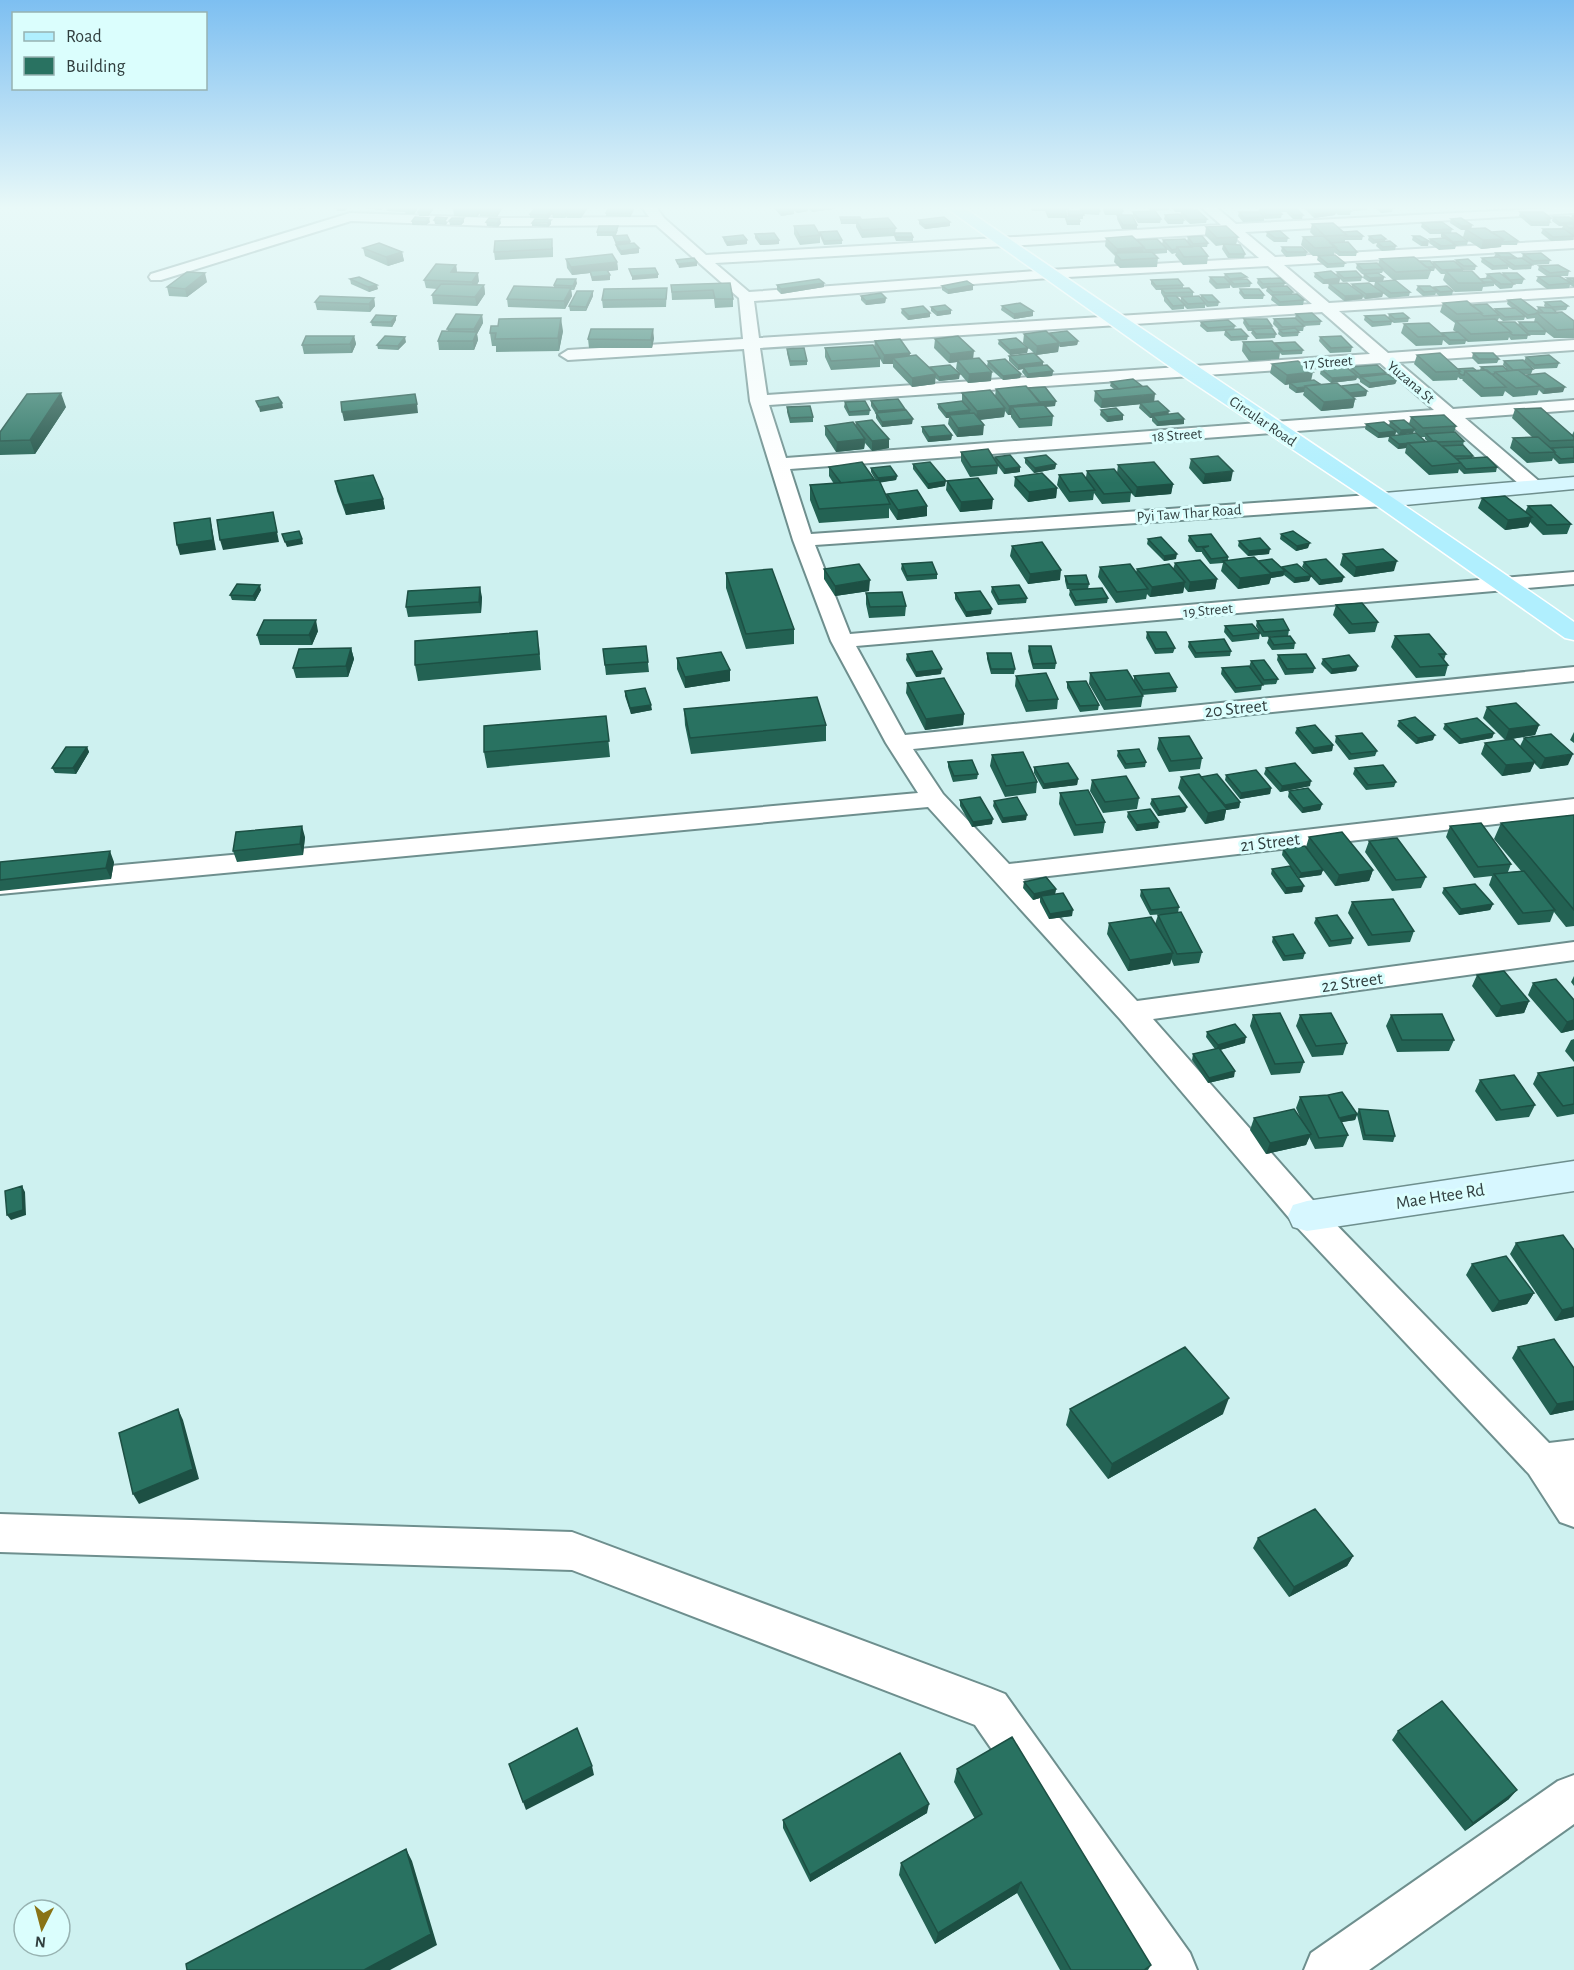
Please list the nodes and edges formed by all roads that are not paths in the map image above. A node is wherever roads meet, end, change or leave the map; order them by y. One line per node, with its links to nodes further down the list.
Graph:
1 (746, 299): 7 (street)
2 (1085, 299): 6 (main road, Circular Road)
3 (1314, 299): 5 (street, Yuzana St)
4 (1450, 299): 5 (street)
5 (1323, 307): 6 (street); 10 (street, Yuzana St)
6 (1115, 320): 7 (street); 11 (main road, Circular Road)
7 (752, 345): 9 (street); 12 (street)
8 (1574, 345): 10 (street, 17 Street)
9 (568, 355)
10 (1383, 358): 11 (street, 17 Street); 14 (street, Yuzana St)
11 (1190, 372): 12 (street, 17 Street); 15 (main road, Circular Road)
12 (759, 401): 16 (street)
13 (1574, 405): 14 (street, 18 Street)
14 (1449, 414): 15 (street, 18 Street); 18 (street, Yuzana St)
15 (1273, 428): 16 (street, 18 Street); 19 (main road, Circular Road)
16 (780, 464): 20 (street)
17 (1574, 483): 18 (street, Pyi Taw Thar Road)
18 (1533, 486): 19 (street, Pyi Taw Thar Road)
19 (1384, 500): 20 (street, Pyi Taw Thar Road); 22 (main road, Circular Road)
20 (803, 540): 24 (street)
21 (1574, 578): 22 (street, 19 Street)
22 (1503, 584): 23 (main road, Circular Road); 24 (street, 19 Street)
23 (1574, 633)
24 (842, 641): 26 (street)
25 (1574, 674): 26 (street, 20 Street)
26 (898, 742): 27 (street)
27 (934, 799): 29 (street); 30 (street)
28 (1574, 807): 29 (street, 21 Street)
29 (1003, 873): 32 (street)
30 (0, 885)
31 (1574, 951): 32 (street, 22 Street)
32 (1130, 1012): 34 (street)
33 (1574, 1176): 34 (street, Mae Htee Rd)
34 (1307, 1216): 35 (street)
35 (1558, 1459): 36 (street)
36 (1574, 1509)
37 (0, 1533): 39 (street)
38 (1574, 1797): 40 (street)
39 (1173, 1970)
40 (1328, 1970)

